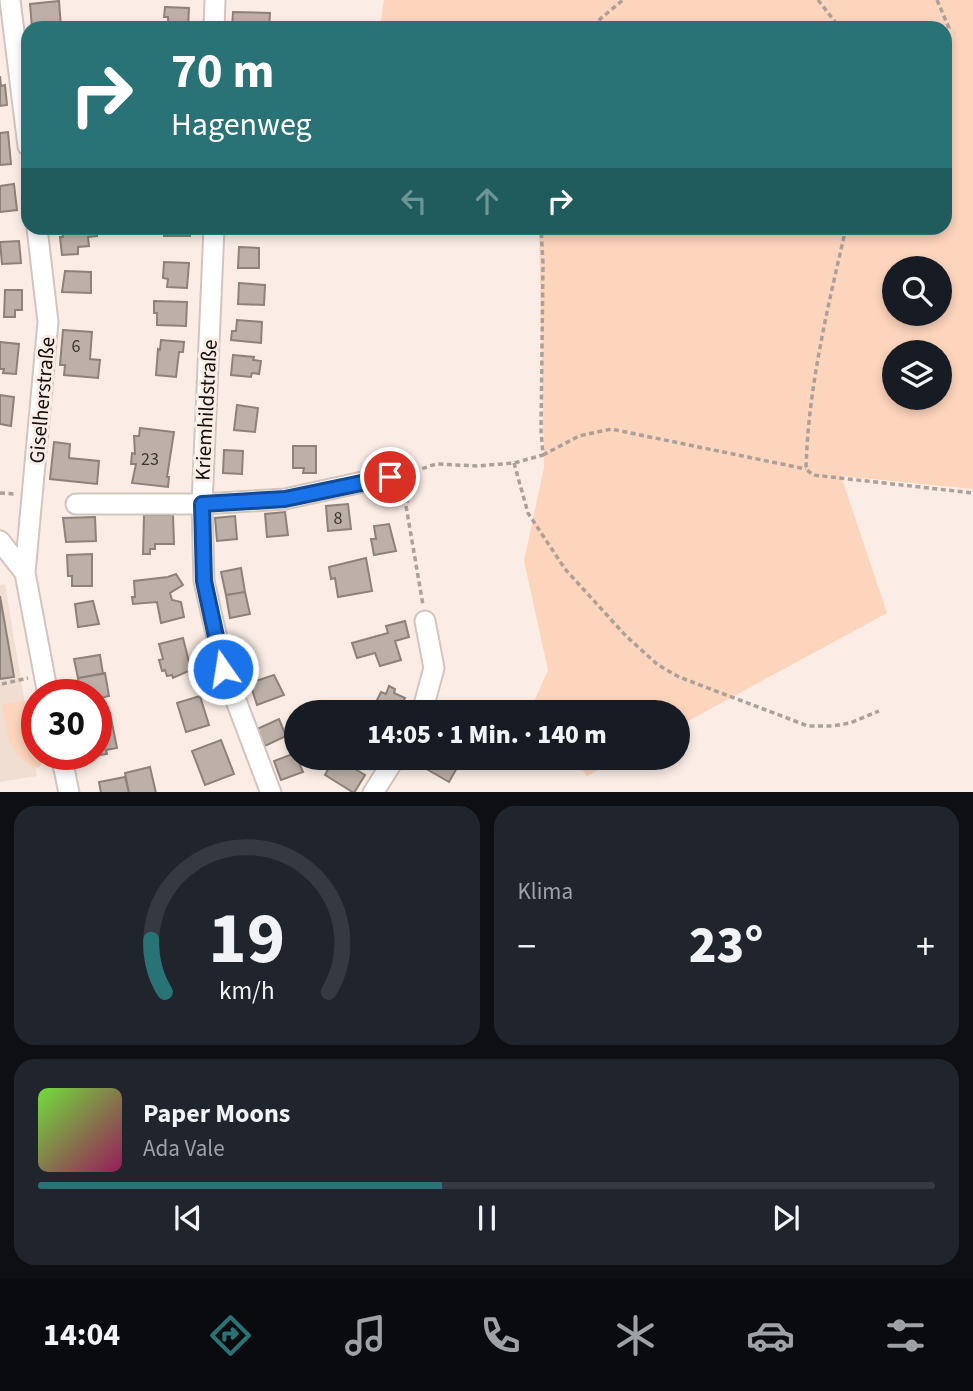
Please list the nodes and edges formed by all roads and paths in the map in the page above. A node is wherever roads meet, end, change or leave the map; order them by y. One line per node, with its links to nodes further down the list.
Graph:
1 (10, 0): 10 (street)
2 (215, 0): 6 (street)
3 (623, 0): 7 (path)
4 (818, 0): 8 (path)
5 (937, 0): 9 (path)
6 (214, 21)
7 (599, 21)
8 (834, 21)
9 (946, 21)
10 (21, 89)
11 (38, 235): 23 (street, Giselherstraße)
12 (214, 235): 21 (street, Kriemhildstraße)
13 (541, 235): 15 (path)
14 (845, 235): 17 (path)
15 (543, 455): 16 (path); 17 (path)
16 (514, 463): 24 (path); 29 (path)
17 (806, 469): 19 (path)
18 (390, 477): 21 (street)
19 (973, 493)
20 (76, 504): 21 (street)
21 (202, 504): 33 (street, Kriemhildstraße)
22 (0, 541): 23 (street)
23 (25, 573): 25 (street)
24 (425, 621): 28 (street)
25 (44, 675): 26 (street); 27 (path)
26 (45, 679)
27 (2, 684)
28 (425, 700)
29 (878, 711)
30 (64, 770): 32 (street)
31 (387, 770): 34 (street)
32 (69, 792)
33 (271, 792)
34 (374, 792)

